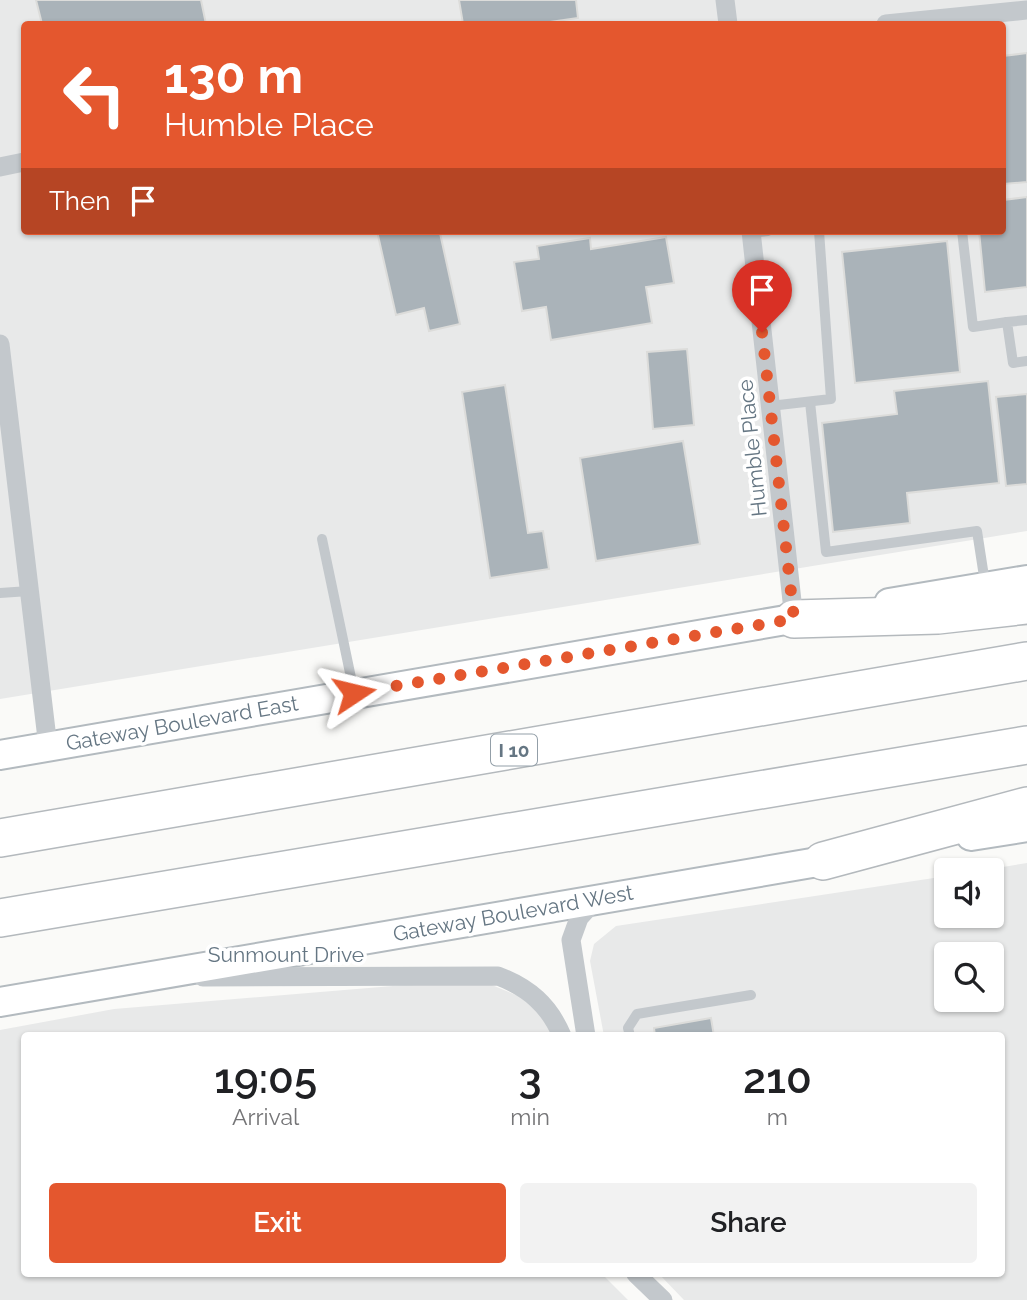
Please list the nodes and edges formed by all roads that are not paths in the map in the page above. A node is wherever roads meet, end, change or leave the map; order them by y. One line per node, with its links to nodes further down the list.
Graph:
1 (725, 0): 3 (street)
2 (1027, 10): 4 (street)
3 (728, 21)
4 (916, 21)
5 (21, 163): 6 (street)
6 (0, 167)
7 (757, 235): 15 (street, Humble Place)
8 (819, 235): 14 (lane)
9 (962, 235): 11 (lane)
10 (1027, 320): 11 (lane)
11 (1007, 322): 13 (lane)
12 (0, 344): 19 (street)
13 (1027, 361)
14 (810, 402): 15 (lane); 18 (lane)
15 (770, 406): 22 (street, Humble Place)
16 (322, 539): 24 (lane)
17 (1027, 580): 18 (main road, Gateway Boulevard East)
18 (985, 587): 22 (main road, Gateway Boulevard East)
19 (29, 591): 20 (lane); 26 (street)
20 (0, 593)
21 (1027, 604): 22 (highway)
22 (794, 619): 24 (main road, Gateway Boulevard East)
23 (1027, 661): 30 (highway, I 10)
24 (354, 693): 26 (main road, Gateway Boulevard East)
25 (1027, 744): 33 (highway)
26 (48, 747): 27 (main road, Gateway Boulevard East)
27 (0, 755)
28 (1027, 806): 31 (highway)
29 (1027, 827): 31 (main road, Gateway Boulevard West)
30 (0, 838)
31 (823, 861): 32 (main road, Gateway Boulevard West)
32 (596, 899): 34 (main road, Gateway Boulevard West); 38 (street)
33 (0, 918)
34 (150, 976): 36 (main road, Gateway Boulevard West); 37 (street, Sunmount Drive)
35 (751, 995): 39 (lane)
36 (0, 1002)
37 (560, 1032)
38 (585, 1032)
39 (629, 1032)
40 (639, 1277): 41 (street)
41 (663, 1300)

